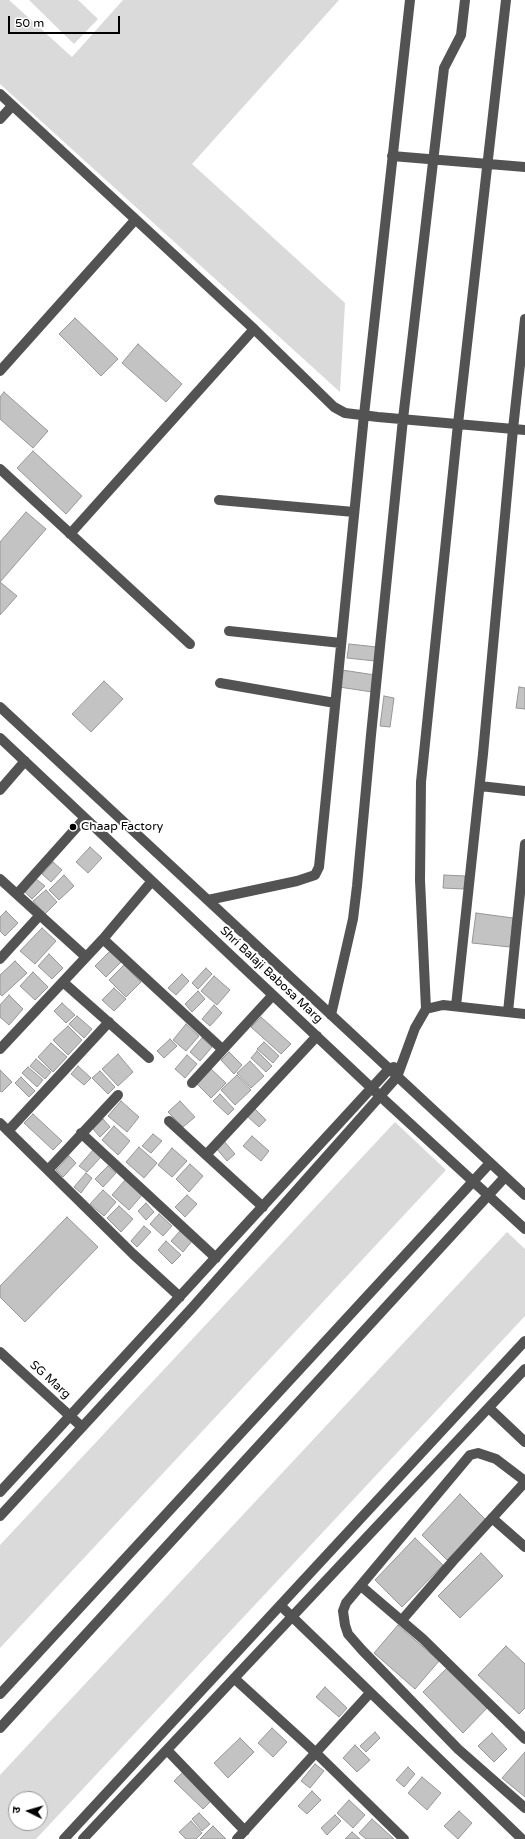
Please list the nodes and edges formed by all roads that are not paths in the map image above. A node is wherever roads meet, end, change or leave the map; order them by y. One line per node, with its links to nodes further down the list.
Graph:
1 (410, 0): 7 (street)
2 (465, 0): 8 (street)
3 (506, 0): 9 (street)
4 (0, 94): 5 (street)
5 (12, 106): 6 (street); 11 (street)
6 (0, 119)
7 (392, 156): 8 (street); 15 (street)
8 (433, 160): 9 (street); 16 (street)
9 (488, 164): 10 (street); 17 (street)
10 (525, 167)
11 (135, 220): 13 (street); 14 (street)
12 (525, 319): 18 (street)
13 (254, 329): 15 (street); 23 (street)
14 (0, 371)
15 (364, 415): 16 (street); 22 (street)
16 (403, 419): 17 (street); 51 (street)
17 (458, 424): 18 (street); 48 (street)
18 (513, 429): 19 (street); 32 (street)
19 (525, 430)
20 (0, 470): 23 (street)
21 (219, 500): 22 (street)
22 (354, 512): 25 (street)
23 (70, 534): 26 (street)
24 (229, 631): 25 (street)
25 (341, 643): 28 (street)
26 (190, 644)
27 (220, 683): 28 (street)
28 (335, 703): 40 (street)
29 (0, 707): 40 (street, Shri Balaji Babosa Marg)
30 (0, 738): 31 (street, Shri Balaji Babosa Marg)
31 (25, 761): 33 (street); 35 (street, Shri Balaji Babosa Marg)
32 (480, 786): 34 (street); 47 (street)
33 (0, 790)
34 (525, 791)
35 (85, 818): 38 (street, Shri Balaji Babosa Marg); 39 (street)
36 (525, 844): 49 (street)
37 (0, 879): 39 (street)
38 (152, 881): 42 (street); 46 (street, Shri Balaji Babosa Marg)
39 (17, 894): 41 (street)
40 (208, 900): 51 (street, Shri Balaji Babosa Marg)
41 (40, 915): 43 (street); 44 (street)
42 (103, 939): 43 (street); 55 (street)
43 (86, 957): 45 (street)
44 (0, 959)
45 (63, 982): 52 (street); 54 (street)
46 (273, 995): 53 (street, Shri Balaji Babosa Marg); 55 (street)
47 (456, 1006): 48 (street); 49 (street)
48 (426, 1009): 57 (street)
49 (508, 1012): 50 (street)
50 (525, 1014)
51 (331, 1015): 58 (street, Shri Balaji Babosa Marg)
52 (109, 1022): 56 (street); 66 (street)
53 (317, 1036): 61 (street, Shri Balaji Babosa Marg); 68 (street)
54 (0, 1049)
55 (222, 1049): 60 (street)
56 (149, 1058)
57 (400, 1065): 58 (street); 59 (street)
58 (389, 1069): 59 (street, Shri Balaji Babosa Marg); 61 (street)
59 (397, 1077): 63 (street); 69 (street, Shri Balaji Babosa Marg)
60 (192, 1083)
61 (372, 1088): 63 (street, Shri Balaji Babosa Marg); 75 (street)
62 (118, 1094): 67 (street)
63 (380, 1096): 72 (street, Shri Balaji Babosa Marg); 84 (street)
64 (169, 1121): 68 (street)
65 (0, 1123): 66 (street)
66 (8, 1131): 70 (street)
67 (81, 1133): 70 (street); 77 (street)
68 (206, 1155): 75 (street)
69 (490, 1163): 71 (street, Shri Balaji Babosa Marg); 72 (street)
70 (48, 1170): 78 (street)
71 (505, 1176): 73 (street, Shri Balaji Babosa Marg); 74 (street)
72 (473, 1183): 74 (street, Shri Balaji Babosa Marg); 97 (street)
73 (525, 1195)
74 (488, 1196): 76 (street, Shri Balaji Babosa Marg); 98 (street)
75 (263, 1207): 77 (street)
76 (525, 1229)
77 (216, 1258): 78 (street)
78 (180, 1297): 83 (street)
79 (525, 1341): 92 (street)
80 (0, 1352): 83 (street, SG Marg)
81 (525, 1369): 82 (street)
82 (489, 1408): 85 (street); 93 (street)
83 (70, 1416): 84 (street, SG Marg); 87 (street)
84 (82, 1427): 88 (street)
85 (525, 1442)
86 (525, 1482): 89 (street); 91 (street)
87 (0, 1492)
88 (0, 1516)
89 (492, 1518): 90 (street); 94 (street)
90 (525, 1547)
91 (361, 1586): 94 (street); 102 (street)
92 (281, 1606): 93 (street); 104 (street)
93 (293, 1618): 95 (street); 96 (street)
94 (402, 1620): 99 (street)
95 (235, 1679): 100 (street); 101 (street)
96 (370, 1693): 101 (street); 108 (street)
97 (0, 1694)
98 (0, 1728)
99 (525, 1739)
100 (167, 1750): 103 (street); 105 (street)
101 (316, 1753): 103 (street); 107 (street)
102 (525, 1808)
103 (245, 1831): 106 (street)
104 (64, 1839)
105 (83, 1839)
106 (237, 1839)
107 (404, 1839)
108 (522, 1839)

